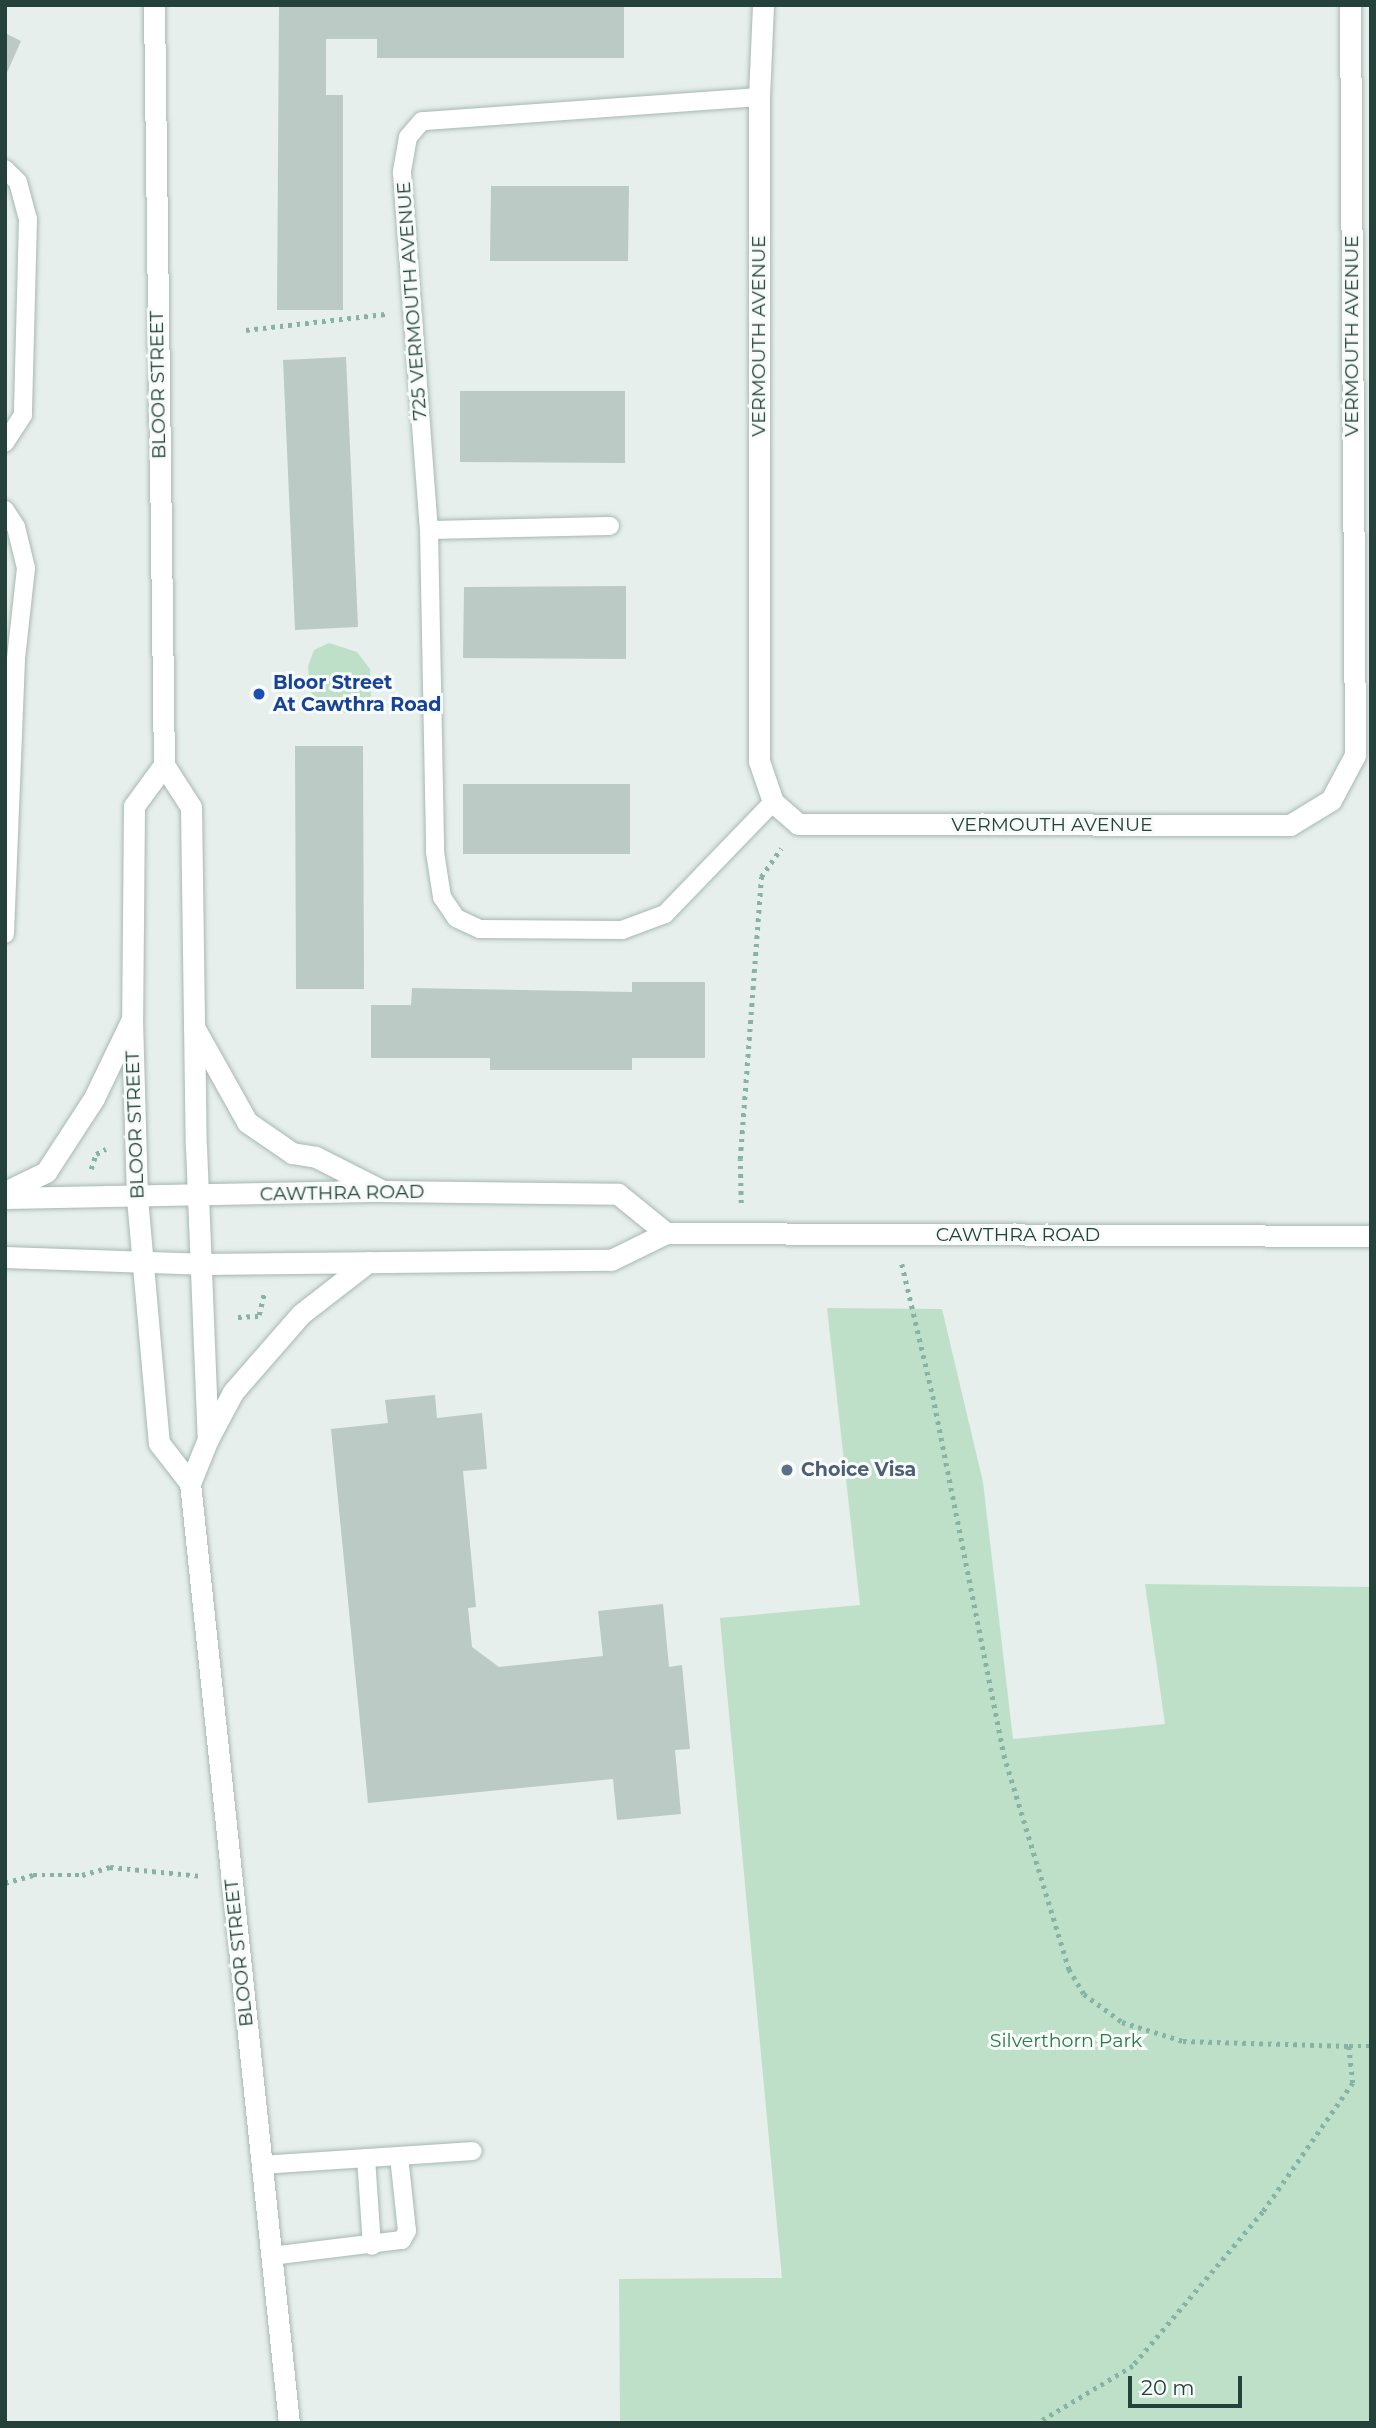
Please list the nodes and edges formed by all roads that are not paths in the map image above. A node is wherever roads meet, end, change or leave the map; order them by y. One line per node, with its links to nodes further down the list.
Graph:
1 (154, 5): 10 (street, BLOOR STREET)
2 (764, 5): 4 (street, VERMOUTH AVENUE)
3 (1350, 5): 11 (street, VERMOUTH AVENUE)
4 (759, 97): 9 (lane, 725 VERMOUTH AVENUE); 11 (street, VERMOUTH AVENUE)
5 (5, 169): 6 (lane)
6 (5, 443)
7 (5, 510): 12 (lane)
8 (610, 527): 9 (lane)
9 (429, 530): 11 (lane, 725 VERMOUTH AVENUE)
10 (164, 765): 13 (street, BLOOR STREET); 14 (street, BLOOR STREET)
11 (773, 802)
12 (5, 934)
13 (132, 1020): 16 (street); 19 (street, BLOOR STREET)
14 (194, 1027): 15 (street); 17 (street, BLOOR STREET)
15 (383, 1191): 17 (street, CAWTHRA ROAD); 20 (street, CAWTHRA ROAD)
16 (5, 1192)
17 (198, 1197): 19 (street, CAWTHRA ROAD); 25 (street, BLOOR STREET)
18 (5, 1198): 19 (street, CAWTHRA ROAD)
19 (137, 1198): 23 (street, BLOOR STREET)
20 (666, 1233): 21 (street, CAWTHRA ROAD); 24 (street, CAWTHRA ROAD)
21 (1371, 1236)
22 (5, 1257): 23 (street, CAWTHRA ROAD)
23 (140, 1262): 25 (street, CAWTHRA ROAD); 27 (street, BLOOR STREET)
24 (368, 1262): 25 (street, CAWTHRA ROAD); 26 (street)
25 (201, 1264): 26 (street, BLOOR STREET)
26 (208, 1439): 27 (street, BLOOR STREET)
27 (190, 1483): 31 (street, BLOOR STREET)
28 (472, 2151): 29 (lane)
29 (399, 2156): 30 (lane); 32 (lane)
30 (366, 2158): 31 (lane); 32 (lane)
31 (262, 2165): 33 (street, BLOOR STREET)
32 (372, 2246): 33 (lane)
33 (271, 2256): 34 (street, BLOOR STREET)
34 (289, 2423)

